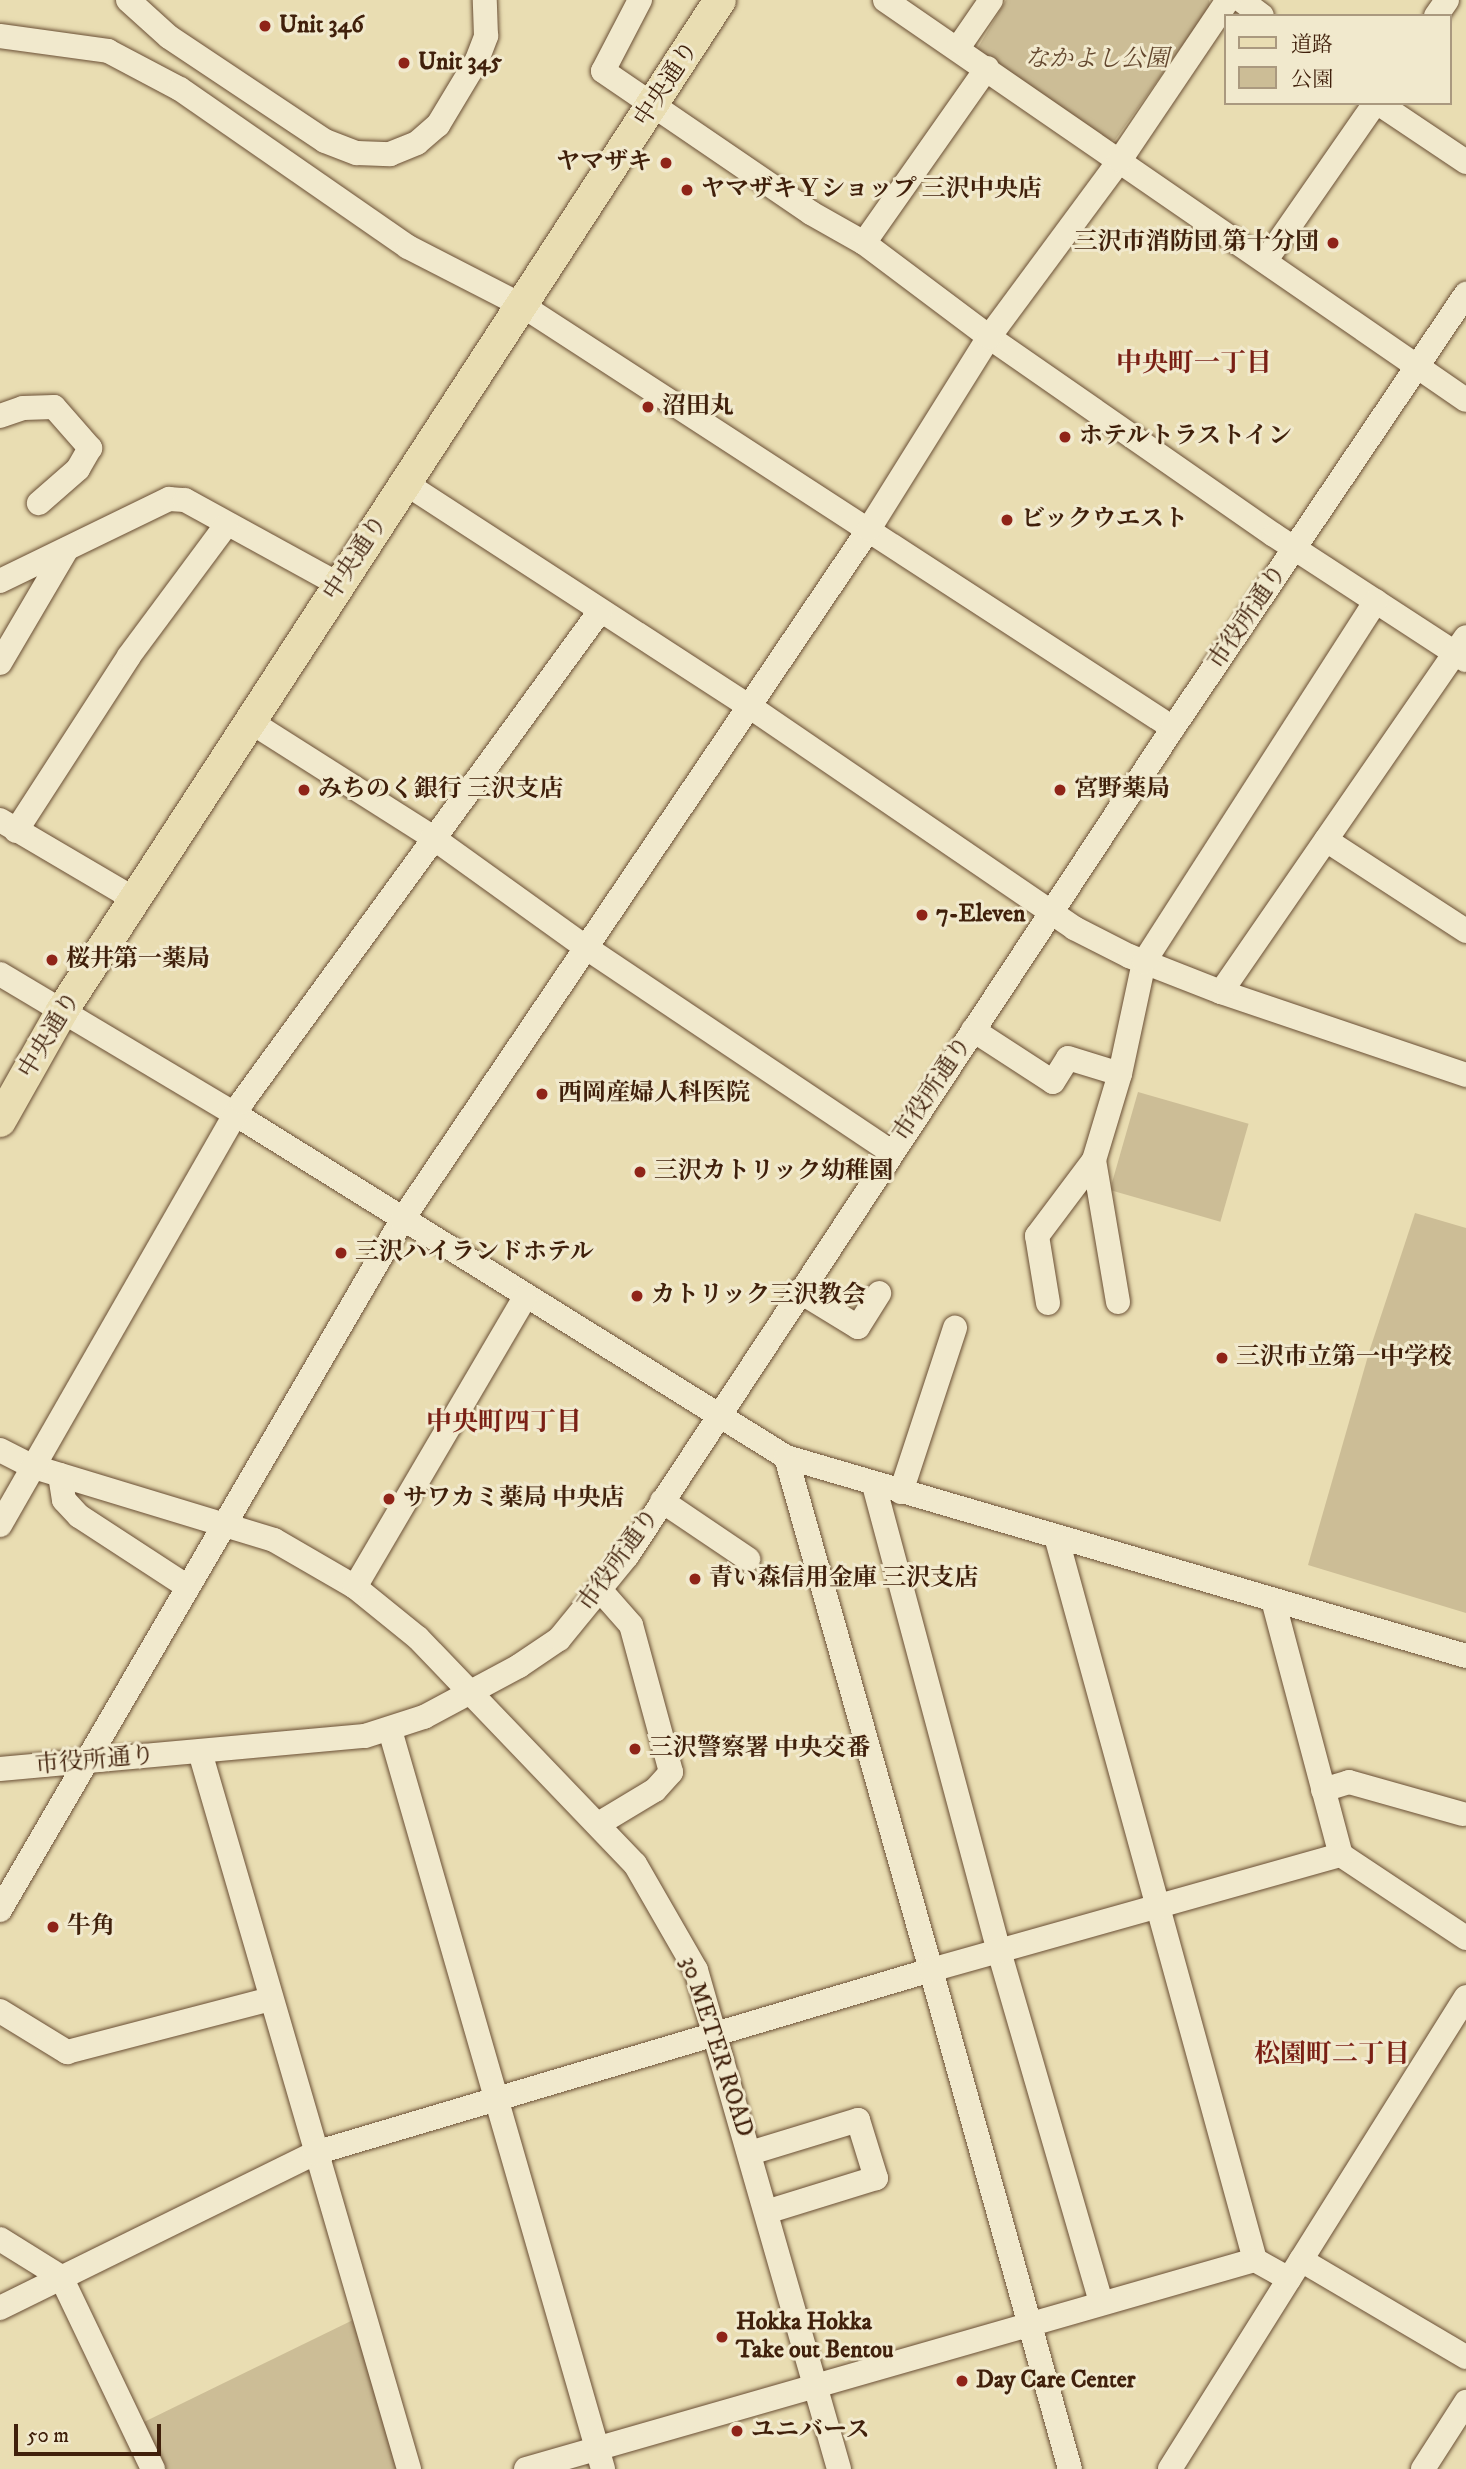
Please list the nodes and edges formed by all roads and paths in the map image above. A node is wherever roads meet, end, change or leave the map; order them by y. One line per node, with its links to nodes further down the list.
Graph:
1 (128, 0): 2 (street)
2 (485, 0)
3 (640, 0): 15 (street)
4 (720, 0): 15 (main road, 中央通り)
5 (885, 0): 11 (street)
6 (991, 0): 11 (street)
7 (1228, 0): 16 (street)
8 (1241, 0): 9 (street)
9 (1259, 14)
10 (0, 36): 21 (street)
11 (958, 48): 12 (street)
12 (987, 68): 16 (street); 18 (street)
13 (1375, 105): 19 (street)
14 (1379, 105): 17 (street)
15 (652, 107): 18 (street); 21 (main road, 中央通り)
16 (1120, 160): 19 (street); 22 (street)
17 (1466, 162)
18 (864, 243): 22 (street)
19 (1266, 260): 23 (street)
20 (1466, 294): 23 (street, 市役所通り)
21 (523, 306): 26 (main road, 中央通り); 29 (street)
22 (989, 337): 29 (street); 30 (street)
23 (1417, 368): 24 (street); 30 (street, 市役所通り)
24 (1466, 400)
25 (0, 416): 27 (street)
26 (405, 483): 33 (main road, 中央通り); 35 (street)
27 (39, 503)
28 (227, 524): 31 (street); 33 (street); 41 (street)
29 (869, 529): 38 (street); 40 (street)
30 (1295, 548): 34 (street); 40 (street, 市役所通り)
31 (67, 549): 32 (street); 37 (street)
32 (0, 581)
33 (338, 584): 39 (main road, 中央通り)
34 (1376, 601): 36 (street); 48 (street)
35 (600, 611): 38 (street); 42 (street)
36 (1462, 650): 43 (street)
37 (0, 663)
38 (749, 706): 45 (street); 47 (street)
39 (251, 722): 42 (street); 44 (main road, 中央通り)
40 (1172, 728): 45 (street, 市役所通り)
41 (8, 826): 44 (street)
42 (432, 837): 47 (street); 55 (street)
43 (1326, 839): 46 (street); 50 (street)
44 (136, 900): 51 (main road, 中央通り)
45 (1051, 914): 48 (street); 52 (street, 市役所通り)
46 (1466, 931)
47 (588, 949): 57 (street); 59 (street)
48 (1144, 962): 50 (street); 53 (street)
49 (0, 974): 51 (street)
50 (1221, 992): 54 (street)
51 (62, 1011): 55 (street); 56 (main road, 中央通り)
52 (973, 1030): 53 (street); 57 (street, 市役所通り)
53 (1121, 1074): 58 (street)
54 (1466, 1074)
55 (235, 1114): 59 (street); 69 (street)
56 (0, 1121)
57 (891, 1152): 60 (street, 市役所通り)
58 (1094, 1160): 63 (street); 64 (street)
59 (402, 1220): 62 (street); 74 (street)
60 (799, 1291): 61 (street); 66 (street, 市役所通り)
61 (879, 1293)
62 (525, 1297): 66 (street); 79 (street)
63 (1118, 1302)
64 (1048, 1303)
65 (955, 1328): 72 (street)
66 (716, 1415): 68 (street); 73 (street, 市役所通り)
67 (0, 1450): 69 (street, 30 METER ROAD)
68 (786, 1457): 71 (street); 96 (street)
69 (34, 1467): 70 (street, 30 METER ROAD); 75 (street)
70 (60, 1475): 74 (street, 30 METER ROAD); 78 (street)
71 (874, 1485): 72 (street); 95 (street)
72 (901, 1492): 76 (street)
73 (662, 1501): 77 (street); 80 (street, 市役所通り)
74 (225, 1522): 78 (street); 79 (street, 30 METER ROAD)
75 (0, 1525)
76 (1056, 1536): 81 (street); 92 (street)
77 (748, 1559)
78 (188, 1587): 86 (street)
79 (355, 1587): 83 (street, 30 METER ROAD)
80 (601, 1591): 83 (street, 市役所通り); 90 (street)
81 (1273, 1600): 82 (street); 88 (street)
82 (1466, 1656)
83 (471, 1692): 84 (street, 市役所通り); 90 (street, 30 METER ROAD)
84 (390, 1730): 85 (street, 市役所通り); 101 (street)
85 (200, 1752): 86 (street, 市役所通り); 98 (street)
86 (89, 1762): 87 (street, 市役所通り); 93 (street)
87 (0, 1769)
88 (1323, 1790): 89 (street); 91 (street)
89 (1463, 1814)
90 (600, 1823): 100 (street, 30 METER ROAD)
91 (1341, 1855): 92 (street); 94 (street)
92 (1157, 1904): 95 (street); 106 (street)
93 (0, 1910)
94 (1466, 1937)
95 (999, 1951): 96 (street); 109 (street)
96 (931, 1970): 100 (street); 111 (street)
97 (1466, 1997): 107 (street)
98 (271, 1998): 99 (street); 102 (street)
99 (0, 2011)
100 (716, 2034): 101 (street); 103 (street, 30 METER ROAD)
101 (496, 2099): 102 (street); 115 (street)
102 (315, 2152): 108 (street); 117 (street)
103 (750, 2153): 104 (street, 30 METER ROAD); 104 (street)
104 (766, 2211): 113 (street, 30 METER ROAD)
105 (0, 2239): 108 (street)
106 (1255, 2260): 107 (street); 109 (street)
107 (1295, 2270): 112 (street); 121 (street)
108 (61, 2277): 110 (street); 116 (street)
109 (1101, 2303): 111 (street)
110 (0, 2308)
111 (1029, 2324): 113 (street); 120 (street)
112 (1466, 2357)
113 (816, 2385): 115 (street); 119 (street, 30 METER ROAD)
114 (1466, 2402): 122 (street)
115 (600, 2459): 118 (street)
116 (153, 2469)
117 (409, 2469)
118 (526, 2469)
119 (839, 2469)
120 (1070, 2469)
121 (1170, 2469)
122 (1423, 2469)

